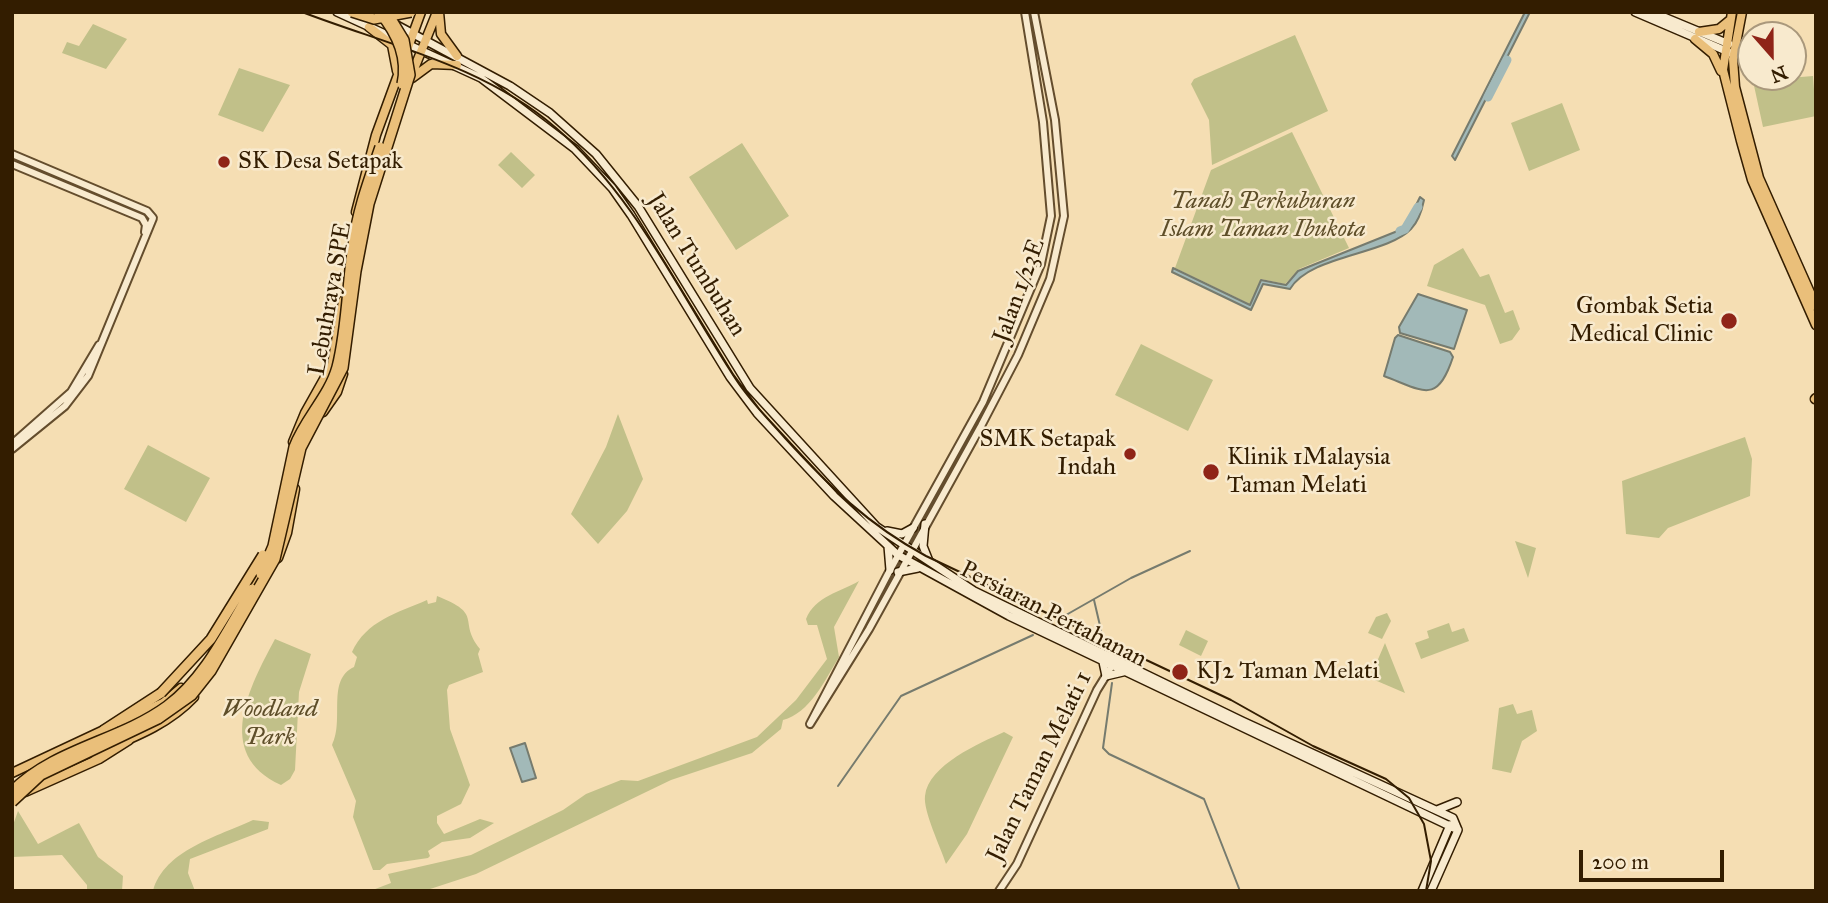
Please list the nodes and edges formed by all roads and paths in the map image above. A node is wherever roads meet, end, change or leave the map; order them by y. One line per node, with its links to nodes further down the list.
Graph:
1 (337, 12): 16 (main road, Jalan Tumbuhan)
2 (352, 12): 7 (highway, bridge)
3 (372, 12): 15 (main road, Jalan Tumbuhan)
4 (379, 12): 50 (highway, Lebuhraya SPE, bridge)
5 (387, 12): 70 (highway, Lebuhraya SPE, bridge)
6 (404, 12): 7 (main road)
7 (416, 12): 17 (main road)
8 (438, 12): 20 (main road); 25 (main road)
9 (1025, 12): 53 (street, Jalan 1/23E)
10 (1034, 12): 51 (street, Jalan 1/23E)
11 (1653, 12): 18 (main road)
12 (1742, 12): 24 (main road)
13 (1637, 13): 18 (main road)
14 (1731, 16): 18 (main road); 22 (main road)
15 (397, 25): 17 (main road, Jalan Tumbuhan); 19 (main road)
16 (369, 27): 19 (main road, Jalan Tumbuhan); 26 (main road)
17 (413, 33): 20 (main road, Jalan Tumbuhan); 21 (main road)
18 (1697, 35): 22 (main road); 27 (main road)
19 (393, 37): 21 (main road, Jalan Tumbuhan)
20 (426, 39): 23 (main road); 25 (main road, Jalan Tumbuhan)
21 (409, 45): 23 (main road, Jalan Tumbuhan); 26 (main road)
22 (1724, 47): 24 (main road); 27 (main road)
23 (422, 50): 25 (main road, Jalan Tumbuhan); 28 (main road)
24 (1734, 50): 29 (main road)
25 (457, 61): 28 (main road); 30 (main road, Jalan Tumbuhan); 31 (main road, Jalan Tumbuhan)
26 (397, 77): 46 (main road)
27 (1724, 77): 29 (main road)
28 (409, 81): 47 (main road)
29 (1731, 88): 41 (main road); 43 (main road)
30 (577, 137): 31 (main road); 33 (main road, Jalan Tumbuhan)
31 (575, 149): 35 (main road, Jalan Tumbuhan)
32 (12, 154): 38 (street)
33 (596, 154): 35 (main road); 36 (main road, Jalan Tumbuhan)
34 (12, 164): 38 (street)
35 (593, 167): 37 (main road, Jalan Tumbuhan)
36 (625, 188): 37 (main road); 39 (main road, Jalan Tumbuhan)
37 (622, 201): 40 (main road, Jalan Tumbuhan)
38 (143, 241): 45 (street)
39 (688, 288): 40 (main road); 42 (main road, Jalan Tumbuhan)
40 (679, 294): 44 (main road, Jalan Tumbuhan)
41 (1816, 306)
42 (708, 321): 44 (main road); 52 (main road, Jalan Tumbuhan)
43 (1816, 325)
44 (698, 326): 54 (main road, Jalan Tumbuhan)
45 (99, 345): 48 (street); 49 (street)
46 (321, 387): 47 (main road); 64 (main road)
47 (335, 396): 65 (main road)
48 (12, 444)
49 (12, 449)
50 (279, 522): 64 (highway, bridge); 68 (highway, Lebuhraya SPE, bridge)
51 (925, 524): 55 (street, Jalan 1/23E); 57 (main road)
52 (877, 527): 53 (main road); 55 (main road, Jalan Tumbuhan)
53 (913, 528): 55 (street, Jalan 1/23E)
54 (888, 546): 56 (main road, Jalan Tumbuhan); 59 (main road)
55 (907, 548): 56 (street, Jalan 1/23E); 57 (main road, Persiaran Pertahanan)
56 (902, 557): 58 (main road, Persiaran Pertahanan); 59 (street, Jalan 1/23E)
57 (931, 563): 61 (main road, Persiaran Pertahanan)
58 (922, 568): 59 (main road); 60 (main road, Persiaran Pertahanan)
59 (894, 571): 59 (street)
60 (1102, 662): 61 (main road, Persiaran Pertahanan); 63 (main road)
61 (1114, 663): 62 (main road, Persiaran Pertahanan); 63 (street, Jalan Taman Melati 1); 71 (main road, Persiaran Pertahanan)
62 (1124, 672): 63 (main road); 72 (main road, Persiaran Pertahanan)
63 (1105, 676): 75 (street, Jalan Taman Melati 1)
64 (104, 730): 66 (main road)
65 (129, 740): 67 (main road); 68 (main road)
66 (12, 773)
67 (12, 785)
68 (12, 794)
69 (1457, 802): 71 (main road)
70 (12, 803)
71 (1436, 811): 73 (main road, Persiaran Pertahanan)
72 (1433, 819): 73 (main road, Persiaran Pertahanan); 74 (main road)
73 (1454, 825): 74 (main road); 77 (main road)
74 (1442, 843): 76 (main road)
75 (999, 891)
76 (1422, 891)
77 (1431, 891)

